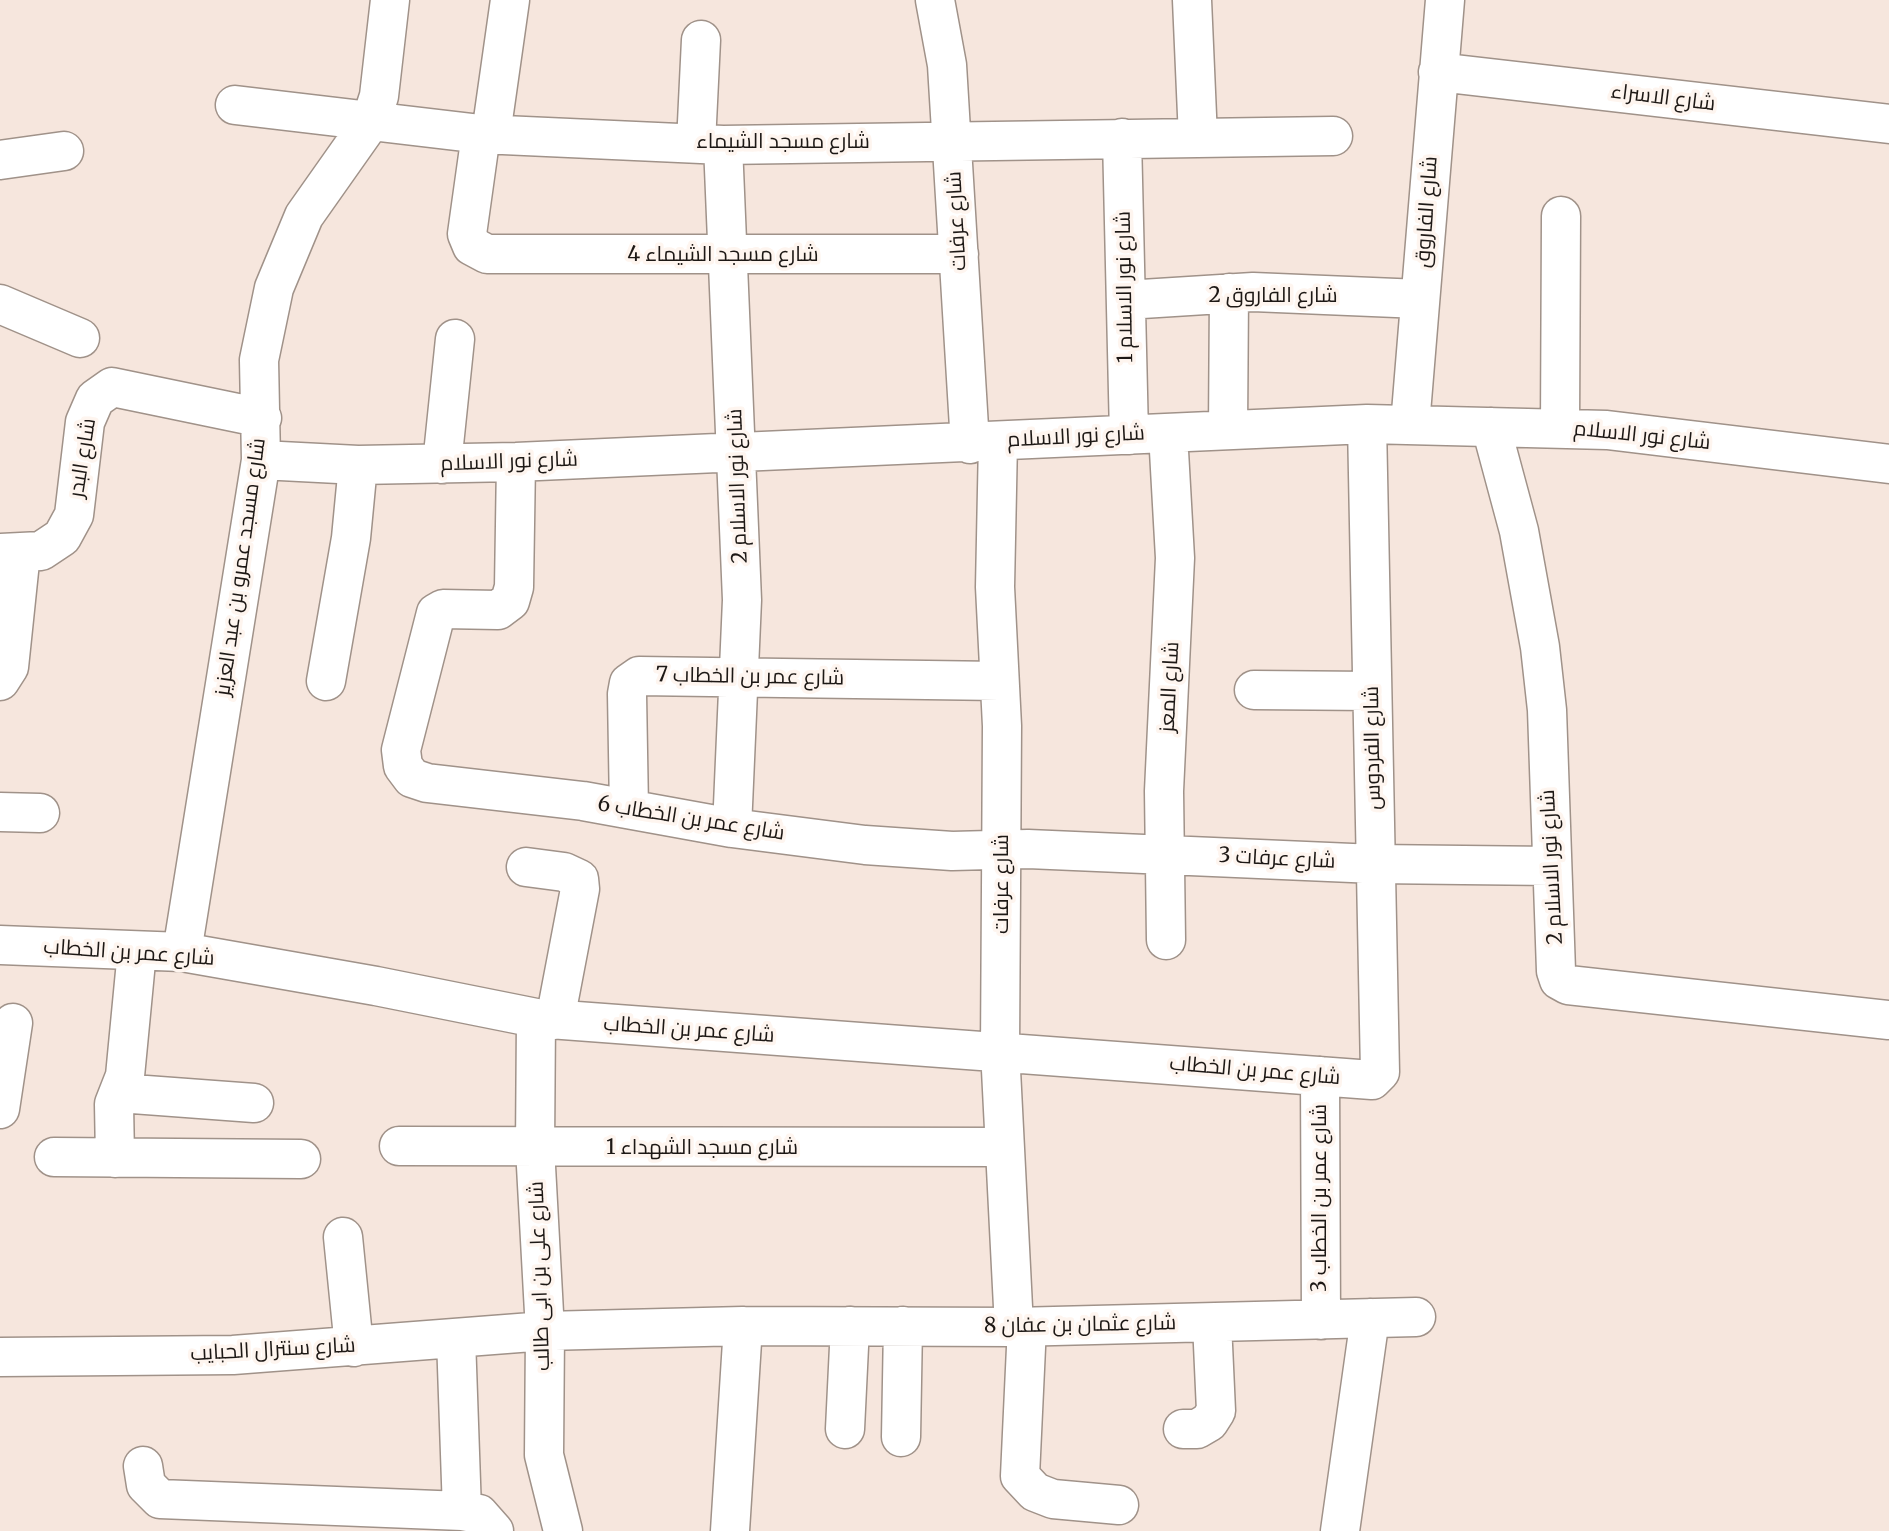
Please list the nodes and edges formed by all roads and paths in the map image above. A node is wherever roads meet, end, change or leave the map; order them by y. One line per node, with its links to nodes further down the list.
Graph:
1 (390, 0): 9 (street, شارع مسجد عمرو بن عبد العزيز)
2 (510, 0): 11 (street)
3 (935, 0): 15 (street, شارع عرفات)
4 (1192, 0): 14 (street)
5 (1445, 0): 7 (street, شارع الفاروق)
6 (701, 40): 16 (street, شارع نور الاسلام 2)
7 (1438, 72): 10 (street, شارع الاسراء); 23 (street, شارع الفاروق)
8 (235, 105): 9 (street, شارع مسجد الشيماء)
9 (372, 121): 11 (street, شارع مسجد الشيماء); 28 (street, شارع مسجد عمرو بن عبد العزيز)
10 (1889, 124)
11 (486, 134): 16 (street, شارع مسجد الشيماء); 21 (street, شارع مسجد الشيماء 4)
12 (1333, 136): 14 (street, شارع مسجد الشيماء)
13 (1122, 138): 14 (street, شارع مسجد الشيماء); 15 (street, شارع مسجد الشيماء); 24 (street, شارع نور الاسلام 1)
14 (1198, 138)
15 (952, 141): 16 (street, شارع مسجد الشيماء); 20 (street, شارع عرفات)
16 (710, 144): 21 (street, شارع نور الاسلام 2)
17 (64, 151): 18 (street)
18 (0, 160)
19 (1561, 216): 32 (street)
20 (959, 254): 21 (street, شارع مسجد الشيماء 4); 36 (street, شارع عرفات)
21 (726, 255): 37 (street, شارع نور الاسلام 2)
22 (1229, 293): 23 (street, شارع الفاروق 2); 24 (street, شارع الفاروق 2); 33 (street)
23 (1420, 299): 30 (street, شارع الفاروق)
24 (1126, 300): 35 (street, شارع نور الاسلام 1)
25 (0, 304): 26 (street)
26 (80, 338)
27 (455, 339): 40 (street)
28 (262, 418): 38 (street, شارع مسجد عمرو بن عبد العزيز); 43 (street, شارع البدر)
29 (1367, 424): 30 (street, شارع نور الاسلام); 33 (street, شارع نور الاسلام); 49 (street, شارع الفردوس)
30 (1410, 425): 31 (street, شارع نور الاسلام)
31 (1490, 426): 32 (street, شارع نور الاسلام); 57 (street, شارع نور الاسلام 2)
32 (1559, 428): 41 (street, شارع نور الاسلام)
33 (1228, 430): 34 (street, شارع نور الاسلام)
34 (1168, 433): 35 (street, شارع نور الاسلام); 55 (street, شارع المعز)
35 (1129, 435): 36 (street, شارع نور الاسلام)
36 (984, 442): 37 (street, شارع نور الاسلام); 47 (street, شارع عرفات)
37 (737, 453): 39 (street, شارع نور الاسلام); 44 (street, شارع نور الاسلام 2)
38 (261, 460): 42 (street, شارع نور الاسلام); 62 (street, شارع مسجد عمرو بن عبد العزيز)
39 (516, 462): 40 (street, شارع نور الاسلام); 50 (street, شارع عمر بن الخطاب 6)
40 (442, 464): 42 (street, شارع نور الاسلام)
41 (1889, 464)
42 (358, 465): 46 (street)
43 (11, 553): 45 (street)
44 (740, 676): 47 (street, شارع عمر بن الخطاب 7); 50 (street, شارع عمر بن الخطاب 7); 53 (street, شارع نور الاسلام 2)
45 (0, 681)
46 (326, 681)
47 (999, 681): 54 (street, شارع عرفات)
48 (1254, 690): 49 (street)
49 (1372, 691): 56 (street, شارع الفردوس)
50 (629, 809): 53 (street, شارع عمر بن الخطاب 6)
51 (0, 812): 52 (street)
52 (40, 813)
53 (732, 828): 54 (street, شارع عمر بن الخطاب 6)
54 (1003, 850): 55 (street, شارع عرفات 3); 66 (street, شارع عرفات)
55 (1167, 853): 56 (street, شارع عرفات 3); 59 (street, شارع المعز)
56 (1376, 864): 57 (street, شارع عرفات 3); 67 (street, شارع الفردوس)
57 (1552, 866): 64 (street, شارع نور الاسلام 2)
58 (526, 867): 63 (street, شارع على بن ابى طالب)
59 (1166, 940)
60 (0, 945): 61 (street, شارع عمر بن الخطاب)
61 (138, 951): 62 (street, شارع عمر بن الخطاب); 69 (street)
62 (182, 952): 63 (street, شارع عمر بن الخطاب)
63 (545, 1019): 66 (street, شارع عمر بن الخطاب); 74 (street, شارع على بن ابى طالب)
64 (1889, 1020)
65 (13, 1023): 71 (street)
66 (1000, 1050): 68 (street, شارع عمر بن الخطاب); 73 (street, شارع عرفات)
67 (1380, 1073): 68 (street, شارع عمر بن الخطاب)
68 (1320, 1076): 81 (street, شارع عمر بن الخطاب 3)
69 (119, 1093): 70 (street); 76 (street)
70 (254, 1103)
71 (0, 1109)
72 (399, 1146): 74 (street, شارع مسجد الشهداء 1)
73 (1004, 1146): 74 (street, شارع مسجد الشهداء 1); 86 (street, شارع عرفات)
74 (535, 1148): 87 (street, شارع على بن ابى طالب)
75 (54, 1157): 76 (street)
76 (115, 1158): 77 (street)
77 (301, 1160)
78 (343, 1237): 89 (street)
79 (1416, 1317): 80 (street, شارع عثمان بن عفان 8)
80 (1370, 1318): 81 (street, شارع عثمان بن عفان 8); 100 (street)
81 (1321, 1320): 82 (street, شارع عثمان بن عفان 8)
82 (1212, 1322): 86 (street, شارع عثمان بن عفان 8); 92 (street)
83 (743, 1326): 84 (street, شارع عثمان بن عفان 8); 87 (street, شارع عثمان بن عفان 8); 99 (street)
84 (850, 1326): 85 (street, شارع عثمان بن عفان 8); 91 (street)
85 (903, 1326): 86 (street, شارع عثمان بن عفان 8); 93 (street)
86 (1021, 1326): 95 (street, شارع عرفات)
87 (545, 1331): 88 (street, شارع سنترال الحبايب); 98 (street, شارع على بن ابى طالب)
88 (456, 1338): 89 (street, شارع سنترال الحبايب); 96 (street)
89 (354, 1347): 90 (street, شارع سنترال الحبايب)
90 (0, 1357)
91 (845, 1429)
92 (1183, 1429)
93 (901, 1437)
94 (143, 1466): 96 (street)
95 (1119, 1505)
96 (462, 1511): 97 (street)
97 (494, 1531)
98 (563, 1531)
99 (730, 1531)
100 (1340, 1531)

